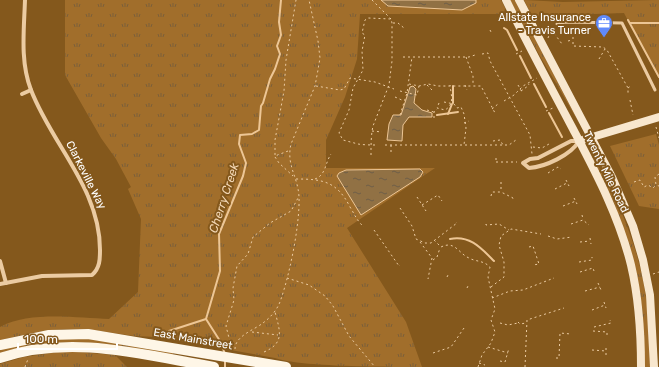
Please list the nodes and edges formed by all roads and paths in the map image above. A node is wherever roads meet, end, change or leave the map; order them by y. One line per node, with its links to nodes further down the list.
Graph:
1 (25, 0): 47 (street, Clarkeville Way)
2 (296, 0): 106 (path)
3 (310, 0): 40 (path)
4 (372, 0): 7 (path)
5 (506, 0): 91 (main road, Twenty Mile Road)
6 (519, 0): 88 (main road, Twenty Mile Road)
7 (392, 19): 9 (path); 30 (path)
8 (573, 22): 10 (lane); 15 (path); 50 (lane)
9 (392, 23): 11 (path); 43 (path)
10 (557, 24)
11 (404, 28)
12 (490, 30): 13 (path)
13 (492, 34)
14 (548, 38): 17 (path)
15 (572, 39): 16 (path); 18 (path)
16 (568, 41)
17 (562, 44)
18 (605, 49): 26 (path); 44 (path)
19 (523, 50): 21 (path)
20 (482, 54): 56 (path)
21 (516, 54)
22 (475, 55): 25 (path)
23 (403, 56): 24 (path)
24 (412, 57): 25 (path); 32 (path)
25 (466, 57): 27 (path)
26 (599, 59)
27 (472, 71): 28 (path); 37 (path)
28 (468, 72)
29 (538, 78): 31 (path)
30 (358, 80): 40 (path); 43 (path); 57 (path)
31 (528, 83): 46 (path); 46 (path)
32 (409, 84): 41 (path); 52 (path)
33 (426, 84): 41 (path); 42 (path); 48 (path)
34 (440, 84): 42 (path)
35 (450, 85): 36 (path); 42 (path); 64 (path)
36 (465, 85): 37 (path); 49 (path)
37 (472, 85): 67 (path)
38 (518, 85): 46 (path)
39 (632, 85): 44 (path)
40 (315, 86): 101 (path)
41 (419, 86): 52 (path)
42 (440, 86)
43 (388, 88): 45 (path); 82 (path)
44 (628, 88): 53 (path)
45 (394, 89)
46 (520, 89): 56 (path)
47 (31, 90): 54 (street); 173 (street, Clarkeville Way)
48 (432, 90)
49 (466, 90)
50 (656, 90)
51 (400, 91): 52 (path)
52 (408, 93): 60 (path)
53 (628, 93)
54 (22, 94)
55 (395, 97): 60 (path)
56 (510, 98): 61 (path); 100 (path)
57 (351, 99): 58 (path); 78 (path)
58 (354, 100)
59 (630, 100): 74 (path)
60 (405, 101): 73 (path)
61 (504, 101)
62 (444, 102): 64 (path)
63 (439, 103): 66 (path)
64 (451, 104): 66 (path); 79 (path)
65 (498, 104): 67 (path)
66 (438, 108): 71 (path)
67 (492, 108): 72 (path)
68 (553, 108): 70 (path)
69 (427, 110): 71 (path)
70 (546, 111)
71 (434, 112): 76 (path)
72 (495, 113)
73 (400, 115)
74 (633, 115)
75 (659, 117): 88 (main road)
76 (434, 118)
77 (469, 121): 79 (path)
78 (343, 123): 80 (path); 93 (path)
79 (464, 123): 84 (path)
80 (345, 124)
81 (656, 127): 89 (path)
82 (372, 131): 86 (path); 87 (path)
83 (462, 131): 84 (path)
84 (466, 131): 97 (path)
85 (369, 132): 87 (path)
86 (382, 132)
87 (372, 133): 93 (path)
88 (591, 137): 91 (main road); 191 (main road, Twenty Mile Road)
89 (659, 138)
90 (516, 140): 99 (path)
91 (579, 141): 91 (street); 234 (main road, Twenty Mile Road)
92 (548, 143): 100 (path)
93 (371, 145): 94 (path); 105 (path)
94 (378, 145)
95 (385, 145): 96 (path)
96 (391, 145): 97 (path); 103 (path)
97 (464, 145): 98 (path)
98 (492, 145): 99 (path); 99 (path)
99 (502, 145)
100 (532, 147): 104 (path)
101 (290, 151): 106 (path); 112 (path)
102 (331, 154): 114 (path)
103 (391, 154)
104 (532, 154)
105 (371, 155)
106 (275, 156): 112 (path)
107 (496, 158): 108 (path)
108 (518, 162)
109 (561, 169): 110 (path)
110 (548, 173)
111 (659, 174): 119 (path)
112 (294, 176): 113 (path)
113 (295, 179): 114 (path); 125 (path)
114 (314, 179): 142 (path)
115 (566, 180): 118 (path)
116 (501, 182): 123 (path)
117 (634, 182): 119 (path)
118 (567, 183): 120 (path); 122 (path)
119 (656, 185): 121 (path)
120 (569, 186)
121 (659, 186)
122 (555, 189)
123 (501, 192): 124 (path); 128 (path)
124 (491, 196)
125 (299, 197): 170 (path); 205 (path)
126 (417, 197): 132 (path)
127 (574, 198): 130 (path)
128 (513, 200)
129 (442, 201): 132 (path)
130 (576, 201): 131 (path); 133 (path)
131 (577, 204)
132 (422, 205): 135 (path)
133 (563, 206)
134 (400, 208): 151 (path)
135 (426, 211)
136 (582, 215): 137 (path)
137 (583, 220): 140 (path); 141 (path)
138 (456, 222): 149 (path)
139 (486, 224): 143 (path)
140 (571, 224)
141 (589, 225)
142 (364, 228)
143 (508, 229): 145 (path); 157 (path)
144 (374, 230): 162 (path)
145 (541, 234)
146 (548, 236): 147 (path)
147 (572, 237)
148 (590, 238): 150 (path)
149 (434, 240): 151 (path); 155 (path)
150 (590, 241): 152 (path); 153 (path)
151 (420, 242): 159 (path)
152 (580, 242)
153 (590, 244)
154 (529, 247): 163 (path)
155 (441, 248): 159 (path); 178 (path)
156 (503, 252): 157 (path)
157 (500, 253): 164 (path)
158 (592, 257): 161 (path)
159 (433, 260): 172 (path)
160 (0, 261): 173 (street)
161 (579, 262)
162 (400, 265)
163 (533, 266)
164 (504, 271): 165 (path); 178 (path)
165 (508, 271)
166 (594, 271): 167 (path)
167 (580, 272)
168 (659, 272): 169 (path)
169 (652, 274)
170 (286, 278): 190 (path); 230 (path)
171 (554, 278): 176 (path)
172 (428, 280)
173 (6, 283): 174 (street)
174 (0, 284)
175 (598, 284): 177 (path)
176 (533, 285): 179 (path); 182 (path)
177 (600, 287): 180 (path); 181 (path)
178 (490, 288): 184 (path)
179 (534, 288)
180 (585, 290)
181 (600, 290)
182 (508, 292): 183 (path); 184 (path)
183 (508, 295)
184 (492, 298): 207 (path)
185 (604, 302): 186 (path)
186 (605, 305): 188 (path); 189 (path)
187 (564, 308): 194 (path)
188 (606, 308)
189 (592, 310)
190 (275, 311): 198 (path); 200 (path)
191 (655, 314): 235 (main road, Twenty Mile Road)
192 (610, 320): 195 (path)
193 (500, 323): 194 (path)
194 (526, 323): 233 (path)
195 (594, 327)
196 (465, 329): 206 (path)
197 (593, 331): 203 (path)
198 (251, 332): 200 (path); 205 (path)
199 (571, 334): 202 (path)
200 (279, 336): 214 (path)
201 (556, 336): 202 (path)
202 (560, 336): 220 (path)
203 (607, 336)
204 (0, 345): 229 (main road, East Mainstreet)
205 (235, 345): 210 (path)
206 (451, 347): 211 (path); 215 (path)
207 (487, 347): 216 (path); 223 (path)
208 (509, 348): 216 (path)
209 (606, 348): 213 (path)
210 (235, 349)
211 (454, 350)
212 (592, 350): 213 (path)
213 (606, 351): 218 (path)
214 (264, 352)
215 (433, 353)
216 (508, 353): 222 (path)
217 (29, 355): 227 (path)
218 (606, 355)
219 (0, 358): 228 (main road)
220 (556, 358)
221 (500, 360): 222 (path)
222 (503, 361): 226 (path)
223 (479, 363): 224 (path); 231 (path)
224 (482, 364): 225 (path); 232 (path)
225 (485, 365)
226 (502, 365)
227 (25, 367)
228 (214, 367)
229 (286, 367)
230 (375, 367)
231 (478, 367)
232 (482, 367)
233 (526, 367)
234 (640, 367)
235 (654, 367)

